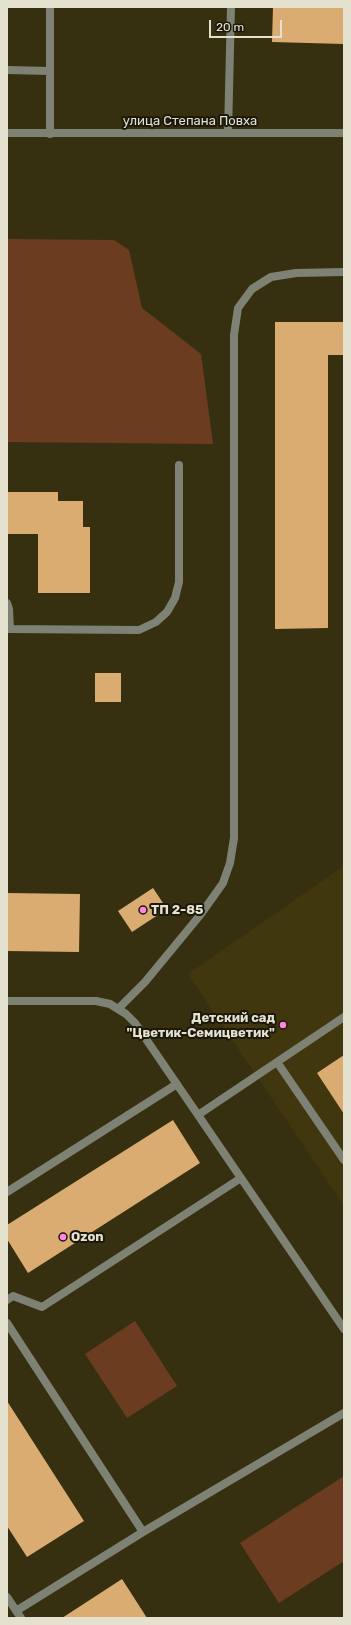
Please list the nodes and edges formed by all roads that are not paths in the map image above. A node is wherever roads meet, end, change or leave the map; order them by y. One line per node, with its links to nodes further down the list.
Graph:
1 (50, 7): 4 (street)
2 (230, 7): 6 (street)
3 (7, 70): 4 (street)
4 (50, 71): 9 (street)
5 (7, 133): 8 (street, улица Степана Повха)
6 (228, 133): 7 (street, улица Степана Повха); 9 (street, улица Степана Повха)
7 (344, 133)
8 (36, 134): 9 (street, улица Степана Повха); 10 (street, улица Степана Повха)
9 (50, 134)
10 (7, 139)
11 (344, 272): 16 (street)
12 (179, 465): 14 (street)
13 (7, 603): 14 (street)
14 (8, 629)
15 (7, 1001): 16 (street)
16 (118, 1008): 19 (street)
17 (344, 1016): 18 (street)
18 (277, 1062): 20 (street); 21 (street)
19 (176, 1084): 20 (street); 23 (street)
20 (198, 1115): 22 (street)
21 (344, 1160)
22 (241, 1178): 24 (street); 26 (street)
23 (7, 1192)
24 (7, 1300)
25 (7, 1323): 28 (street)
26 (344, 1329)
27 (344, 1413): 28 (street)
28 (143, 1532): 30 (street)
29 (7, 1597): 30 (street)
30 (18, 1614)

